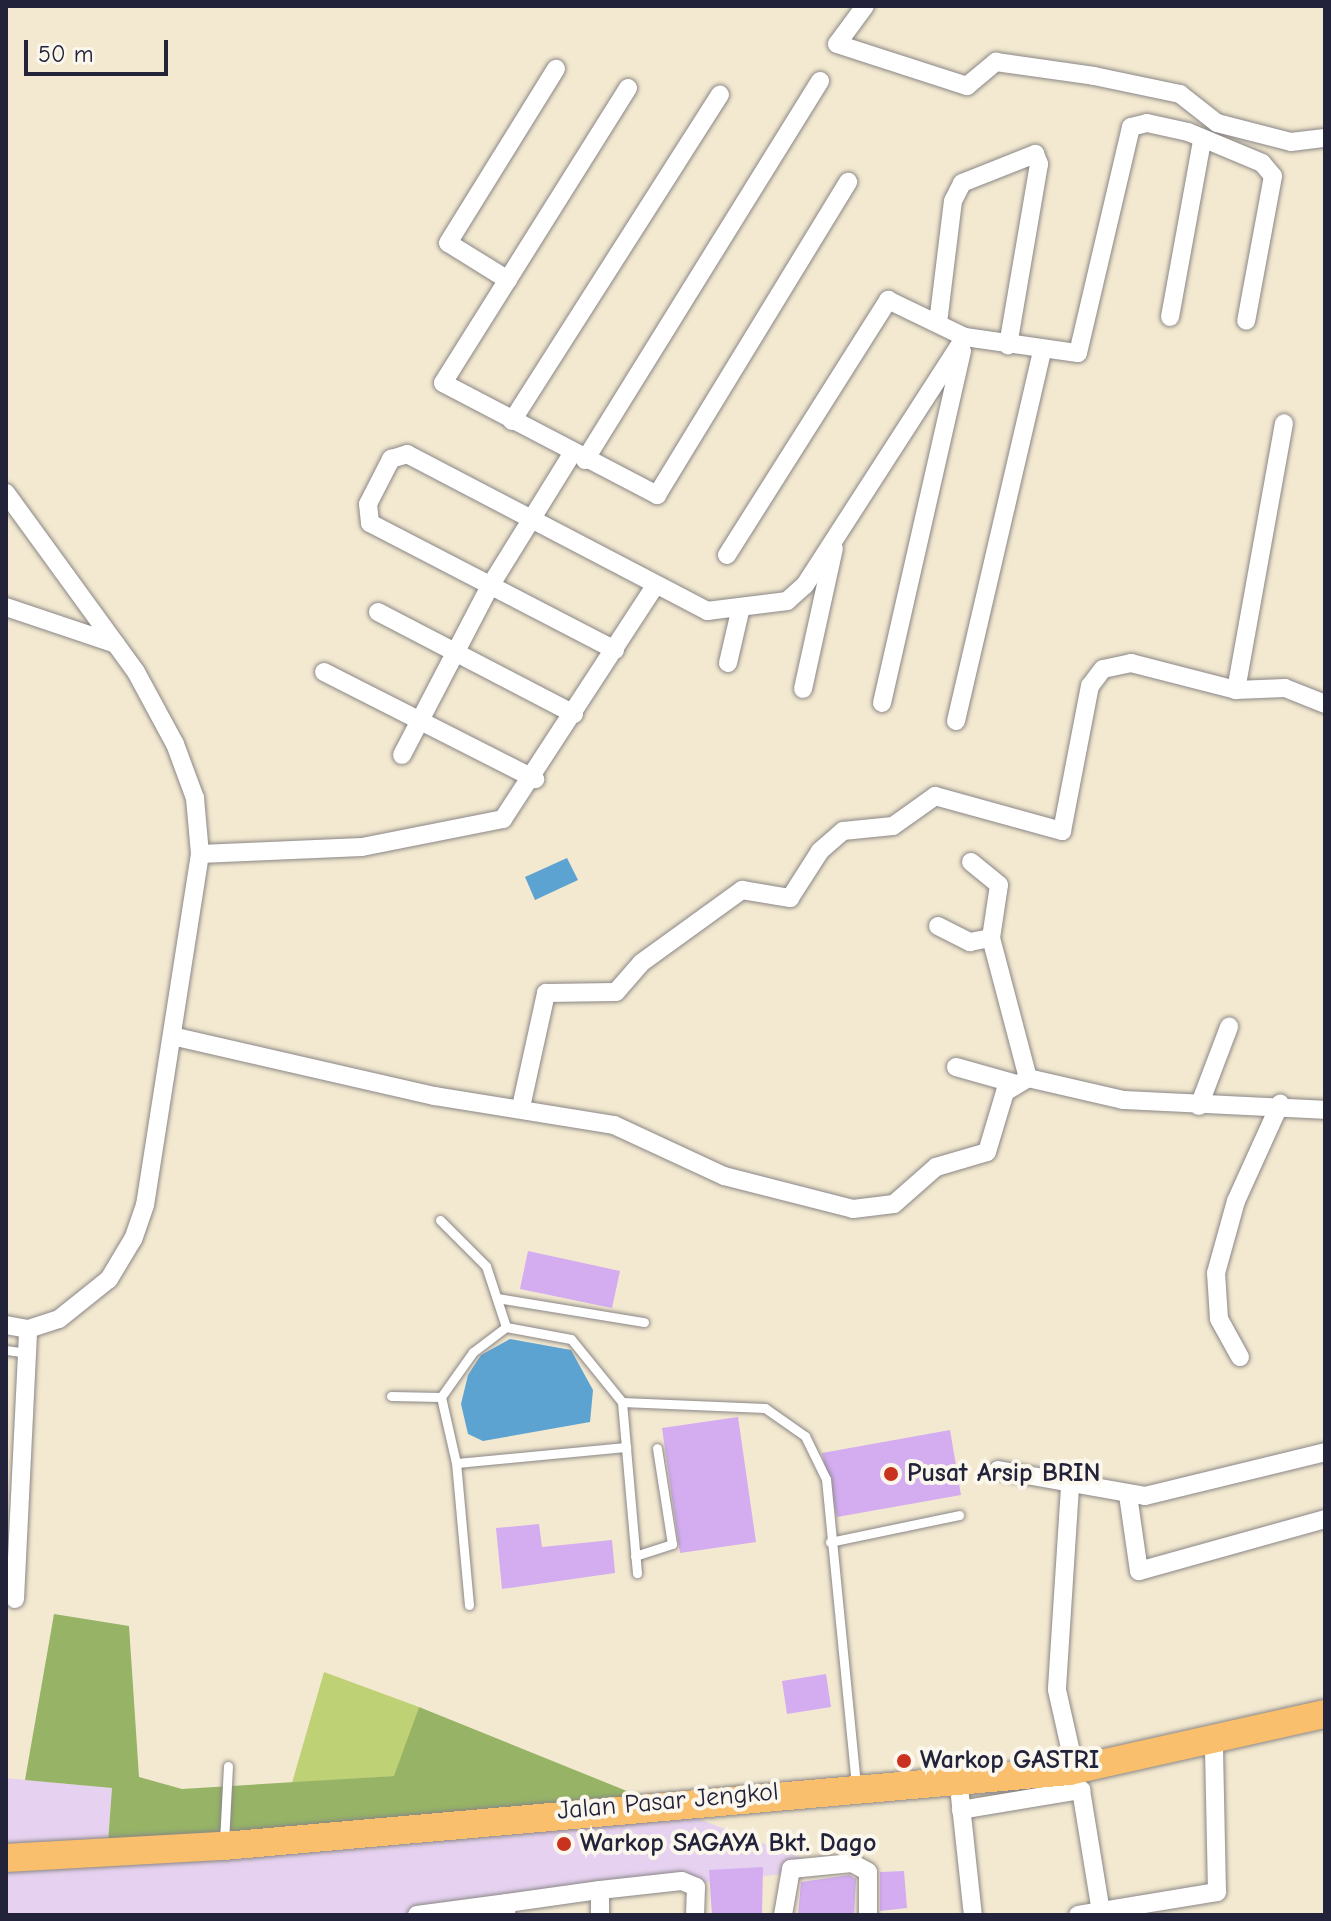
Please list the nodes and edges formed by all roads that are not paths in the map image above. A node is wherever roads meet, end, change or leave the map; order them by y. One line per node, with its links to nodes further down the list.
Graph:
1 (865, 6): 6 (street)
2 (556, 69): 9 (street)
3 (820, 81): 18 (street)
4 (628, 88): 9 (street)
5 (720, 95): 16 (street)
6 (1325, 138)
7 (1202, 141): 10 (street); 11 (street); 15 (street)
8 (848, 182): 18 (street)
9 (508, 280): 16 (street)
10 (1170, 317)
11 (1246, 321)
12 (938, 323): 13 (street); 14 (street); 22 (street)
13 (965, 337): 14 (street); 21 (street); 35 (street)
14 (1008, 345): 15 (street)
15 (1042, 352): 39 (street)
16 (512, 421): 18 (street)
17 (1284, 423): 34 (street)
18 (578, 457): 20 (street)
19 (6, 493): 28 (street)
20 (529, 518): 23 (street); 23 (street); 24 (street)
21 (837, 534): 26 (street); 33 (street)
22 (727, 555)
23 (490, 586): 29 (street); 30 (street)
24 (655, 586): 26 (street); 29 (street)
25 (6, 607): 28 (street)
26 (741, 607): 31 (street)
27 (378, 612): 30 (street)
28 (116, 644): 42 (street)
29 (615, 650): 37 (street)
30 (455, 651): 37 (street); 38 (street)
31 (728, 663)
32 (324, 672): 38 (street)
33 (803, 689)
34 (1236, 690): 36 (street); 52 (street)
35 (882, 703)
36 (1325, 704)
37 (574, 714): 41 (street)
38 (420, 721): 40 (street); 41 (street)
39 (956, 721)
40 (402, 755)
41 (535, 779): 42 (street)
42 (200, 854): 47 (street)
43 (971, 862): 45 (street)
44 (938, 926): 45 (street)
45 (991, 938): 49 (street)
46 (1229, 1027): 51 (street)
47 (172, 1036): 52 (street); 59 (street)
48 (956, 1067): 49 (street)
49 (1020, 1081): 51 (street); 52 (street)
50 (1280, 1104): 51 (street); 53 (street); 62 (street)
51 (1199, 1106)
52 (521, 1107)
53 (1325, 1110)
54 (440, 1220): 55 (lane)
55 (497, 1298): 56 (lane); 58 (lane)
56 (644, 1322)
57 (6, 1325): 59 (street)
58 (506, 1327): 64 (lane); 65 (lane)
59 (28, 1329): 61 (street)
60 (6, 1350): 61 (lane)
61 (27, 1353): 66 (street)
62 (1240, 1357)
63 (391, 1396): 64 (lane)
64 (441, 1397): 70 (lane)
65 (622, 1402): 67 (lane); 76 (lane)
66 (14, 1443): 79 (street)
67 (626, 1447): 70 (lane); 77 (lane)
68 (657, 1448): 77 (lane)
69 (1325, 1452): 73 (street)
70 (456, 1463): 80 (lane)
71 (998, 1470): 72 (street)
72 (1070, 1487): 73 (street); 84 (street)
73 (1128, 1495): 75 (street)
74 (959, 1515): 76 (lane)
75 (1325, 1519)
76 (830, 1542): 86 (lane)
77 (635, 1556): 78 (lane)
78 (637, 1573)
79 (15, 1599)
80 (469, 1605)
81 (1325, 1714): 82 (main road, Jalan Pasar Jengkol)
82 (1214, 1744): 84 (main road, Jalan Pasar Jengkol); 92 (street)
83 (228, 1766): 88 (lane)
84 (1075, 1770): 85 (main road, Jalan Pasar Jengkol)
85 (958, 1778): 86 (main road, Jalan Pasar Jengkol); 87 (street)
86 (856, 1785): 88 (main road, Jalan Pasar Jengkol)
87 (961, 1810): 92 (street); 98 (street)
88 (224, 1846): 89 (main road, Jalan Pasar Jengkol)
89 (6, 1858)
90 (600, 1890): 91 (street); 94 (street); 95 (street)
91 (507, 1909): 93 (street)
92 (1101, 1912): 99 (street)
93 (417, 1915)
94 (600, 1915)
95 (695, 1915)
96 (783, 1915): 97 (street)
97 (868, 1915)
98 (973, 1915)
99 (1078, 1915)

